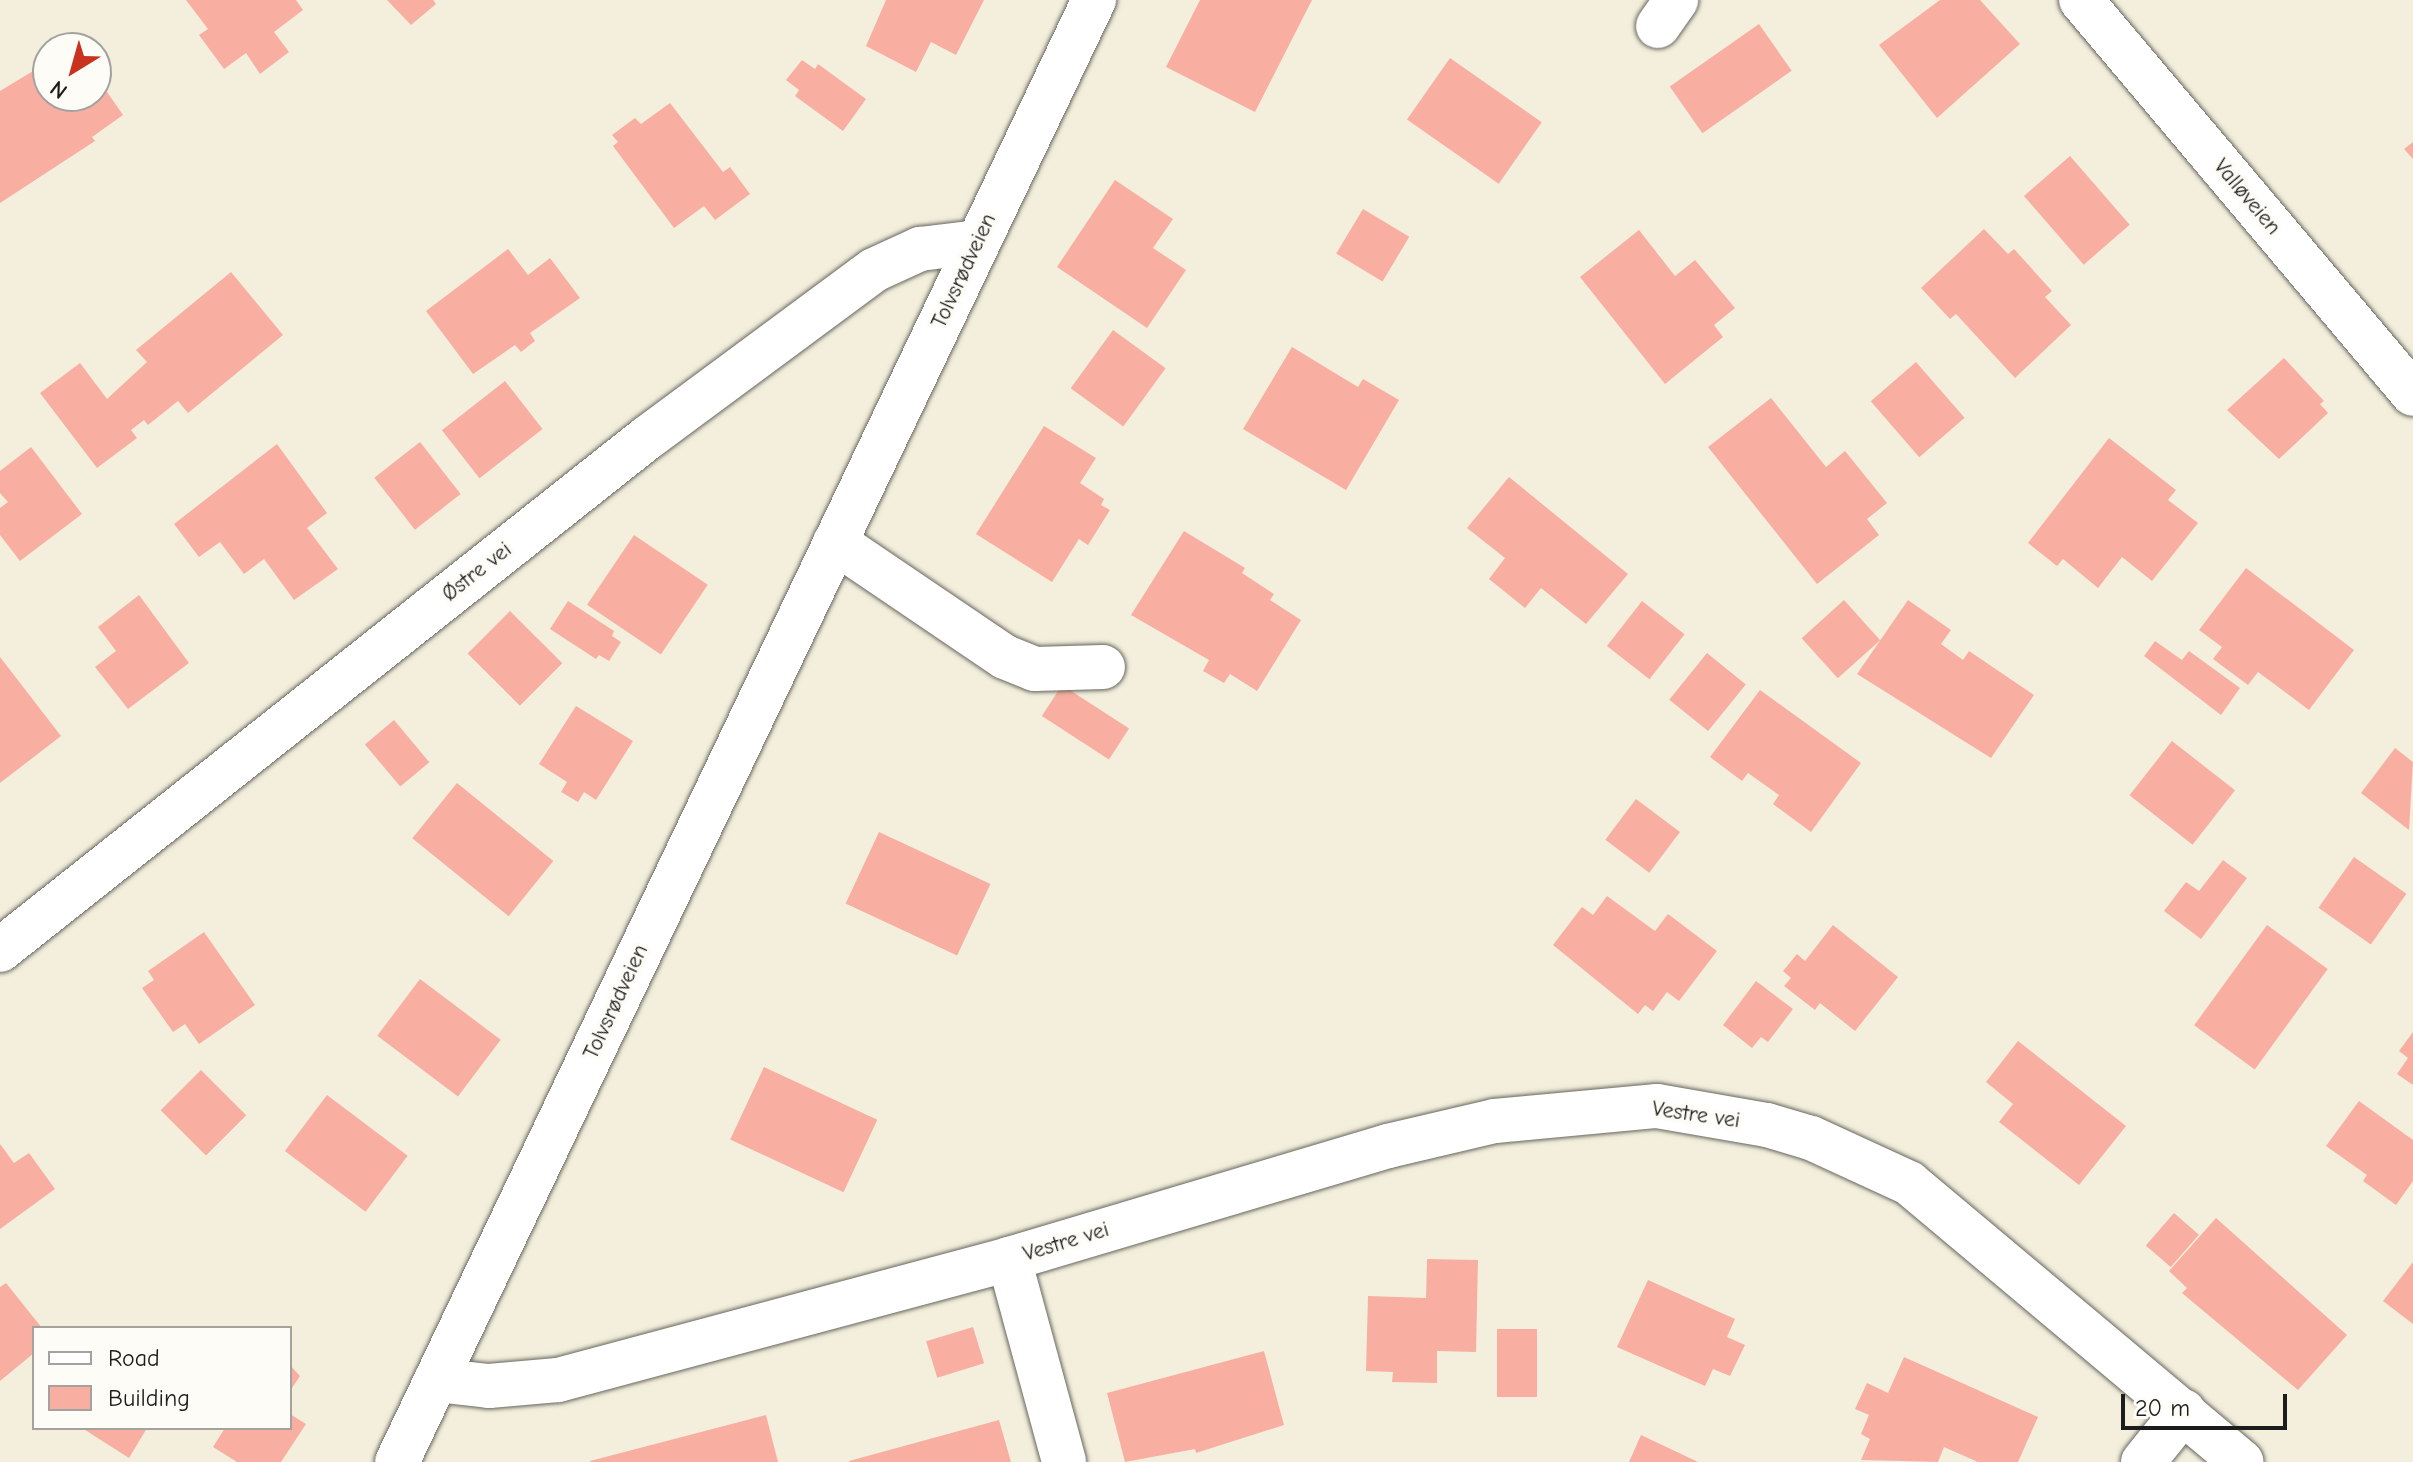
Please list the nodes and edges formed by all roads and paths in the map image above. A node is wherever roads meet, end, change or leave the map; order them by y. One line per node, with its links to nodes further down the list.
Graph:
1 (1094, 0): 3 (street, Tolvsrødveien)
2 (2081, 0): 4 (street, Valløveien)
3 (978, 242): 5 (street, Tolvsrødveien); 7 (street, Østre vei)
4 (2413, 394)
5 (835, 542): 6 (street); 9 (street, Tolvsrødveien)
6 (1103, 667)
7 (0, 950)
8 (1009, 1259): 9 (street, Vestre vei); 10 (street, Vestre vei); 12 (street, Vestre vei)
9 (436, 1380): 11 (street, Tolvsrødveien)
10 (2184, 1411): 13 (street); 14 (street, Vestre vei)
11 (397, 1462)
12 (1064, 1462)
13 (2143, 1462)
14 (2241, 1462)

